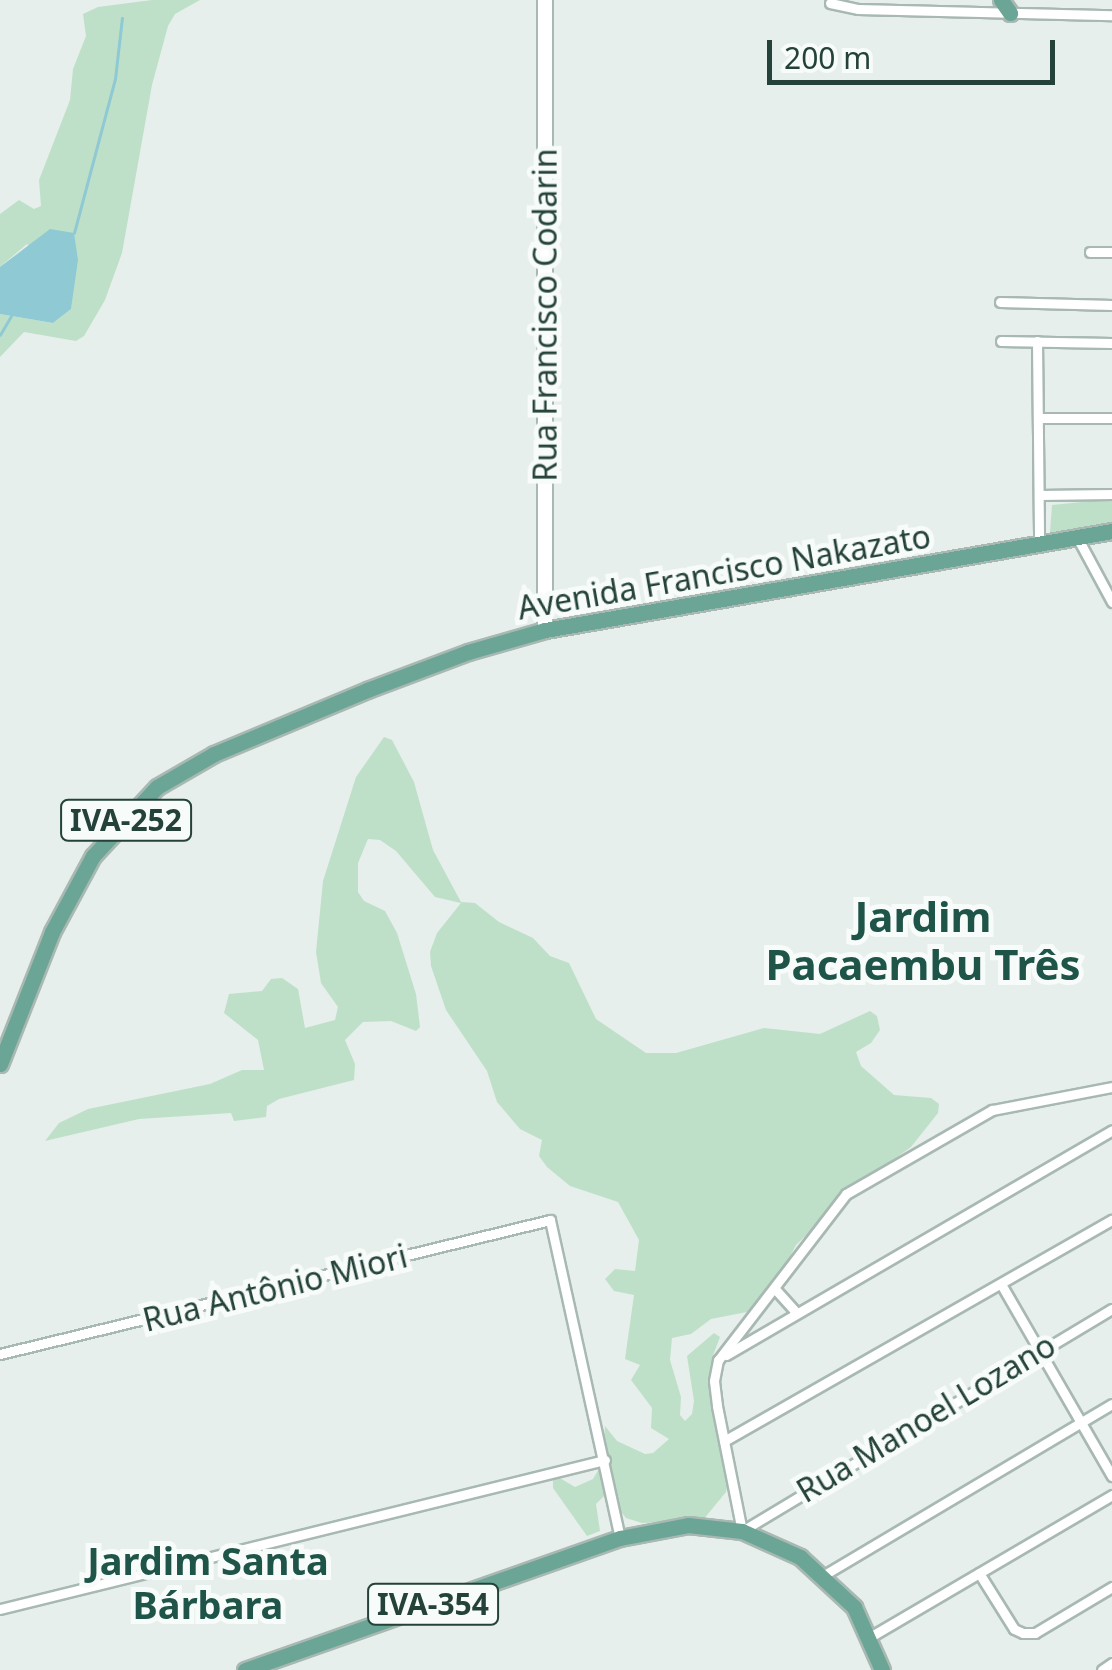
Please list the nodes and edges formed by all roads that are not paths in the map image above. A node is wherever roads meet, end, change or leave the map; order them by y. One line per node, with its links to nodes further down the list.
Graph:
1 (545, 0): 20 (street, Rua Francisco Codarin)
2 (830, 3): 3 (street)
3 (1006, 6): 4 (street)
4 (1112, 15)
5 (1090, 252): 6 (street)
6 (1112, 252)
7 (1000, 302): 8 (street)
8 (1112, 304)
9 (1001, 341): 10 (street)
10 (1036, 342): 11 (street); 12 (street)
11 (1112, 343)
12 (1038, 418): 13 (street); 15 (street)
13 (1112, 418)
14 (1112, 494): 15 (street)
15 (1039, 495): 18 (street)
16 (1112, 532): 17 (main road, Avenida Francisco Nakazato / IVA-252)
17 (1077, 538): 18 (main road, Avenida Francisco Nakazato / IVA-252); 19 (street)
18 (1039, 543): 20 (main road, Avenida Francisco Nakazato / IVA-252)
19 (1112, 602)
20 (545, 630): 21 (main road, Avenida Francisco Nakazato / IVA-252)
21 (0, 1064)
22 (1112, 1088): 26 (street)
23 (1112, 1130): 28 (street)
24 (1112, 1220): 25 (street)
25 (1001, 1284): 29 (street); 34 (street)
26 (776, 1290): 28 (street); 31 (street)
27 (1112, 1309): 29 (street, Rua Manoel Lozano)
28 (797, 1313): 31 (street)
29 (1040, 1350): 33 (street); 38 (street, Rua Manoel Lozano)
30 (0, 1354): 35 (street, Rua Antônio Miori)
31 (718, 1360): 34 (street)
32 (1112, 1404): 33 (street)
33 (1081, 1422): 36 (street); 41 (street)
34 (724, 1441): 38 (street)
35 (604, 1460): 39 (street); 43 (street)
36 (1112, 1476)
37 (1112, 1495): 40 (street)
38 (742, 1531): 39 (main road, IVA-354); 41 (main road, IVA-354)
39 (620, 1538): 46 (main road, IVA-354)
40 (979, 1574): 42 (street); 44 (street)
41 (824, 1575): 44 (main road, IVA-354)
42 (1112, 1588)
43 (0, 1608)
44 (870, 1637): 47 (main road, IVA-354)
45 (1112, 1663): 48 (street)
46 (245, 1670)
47 (882, 1670)
48 (1102, 1670)

